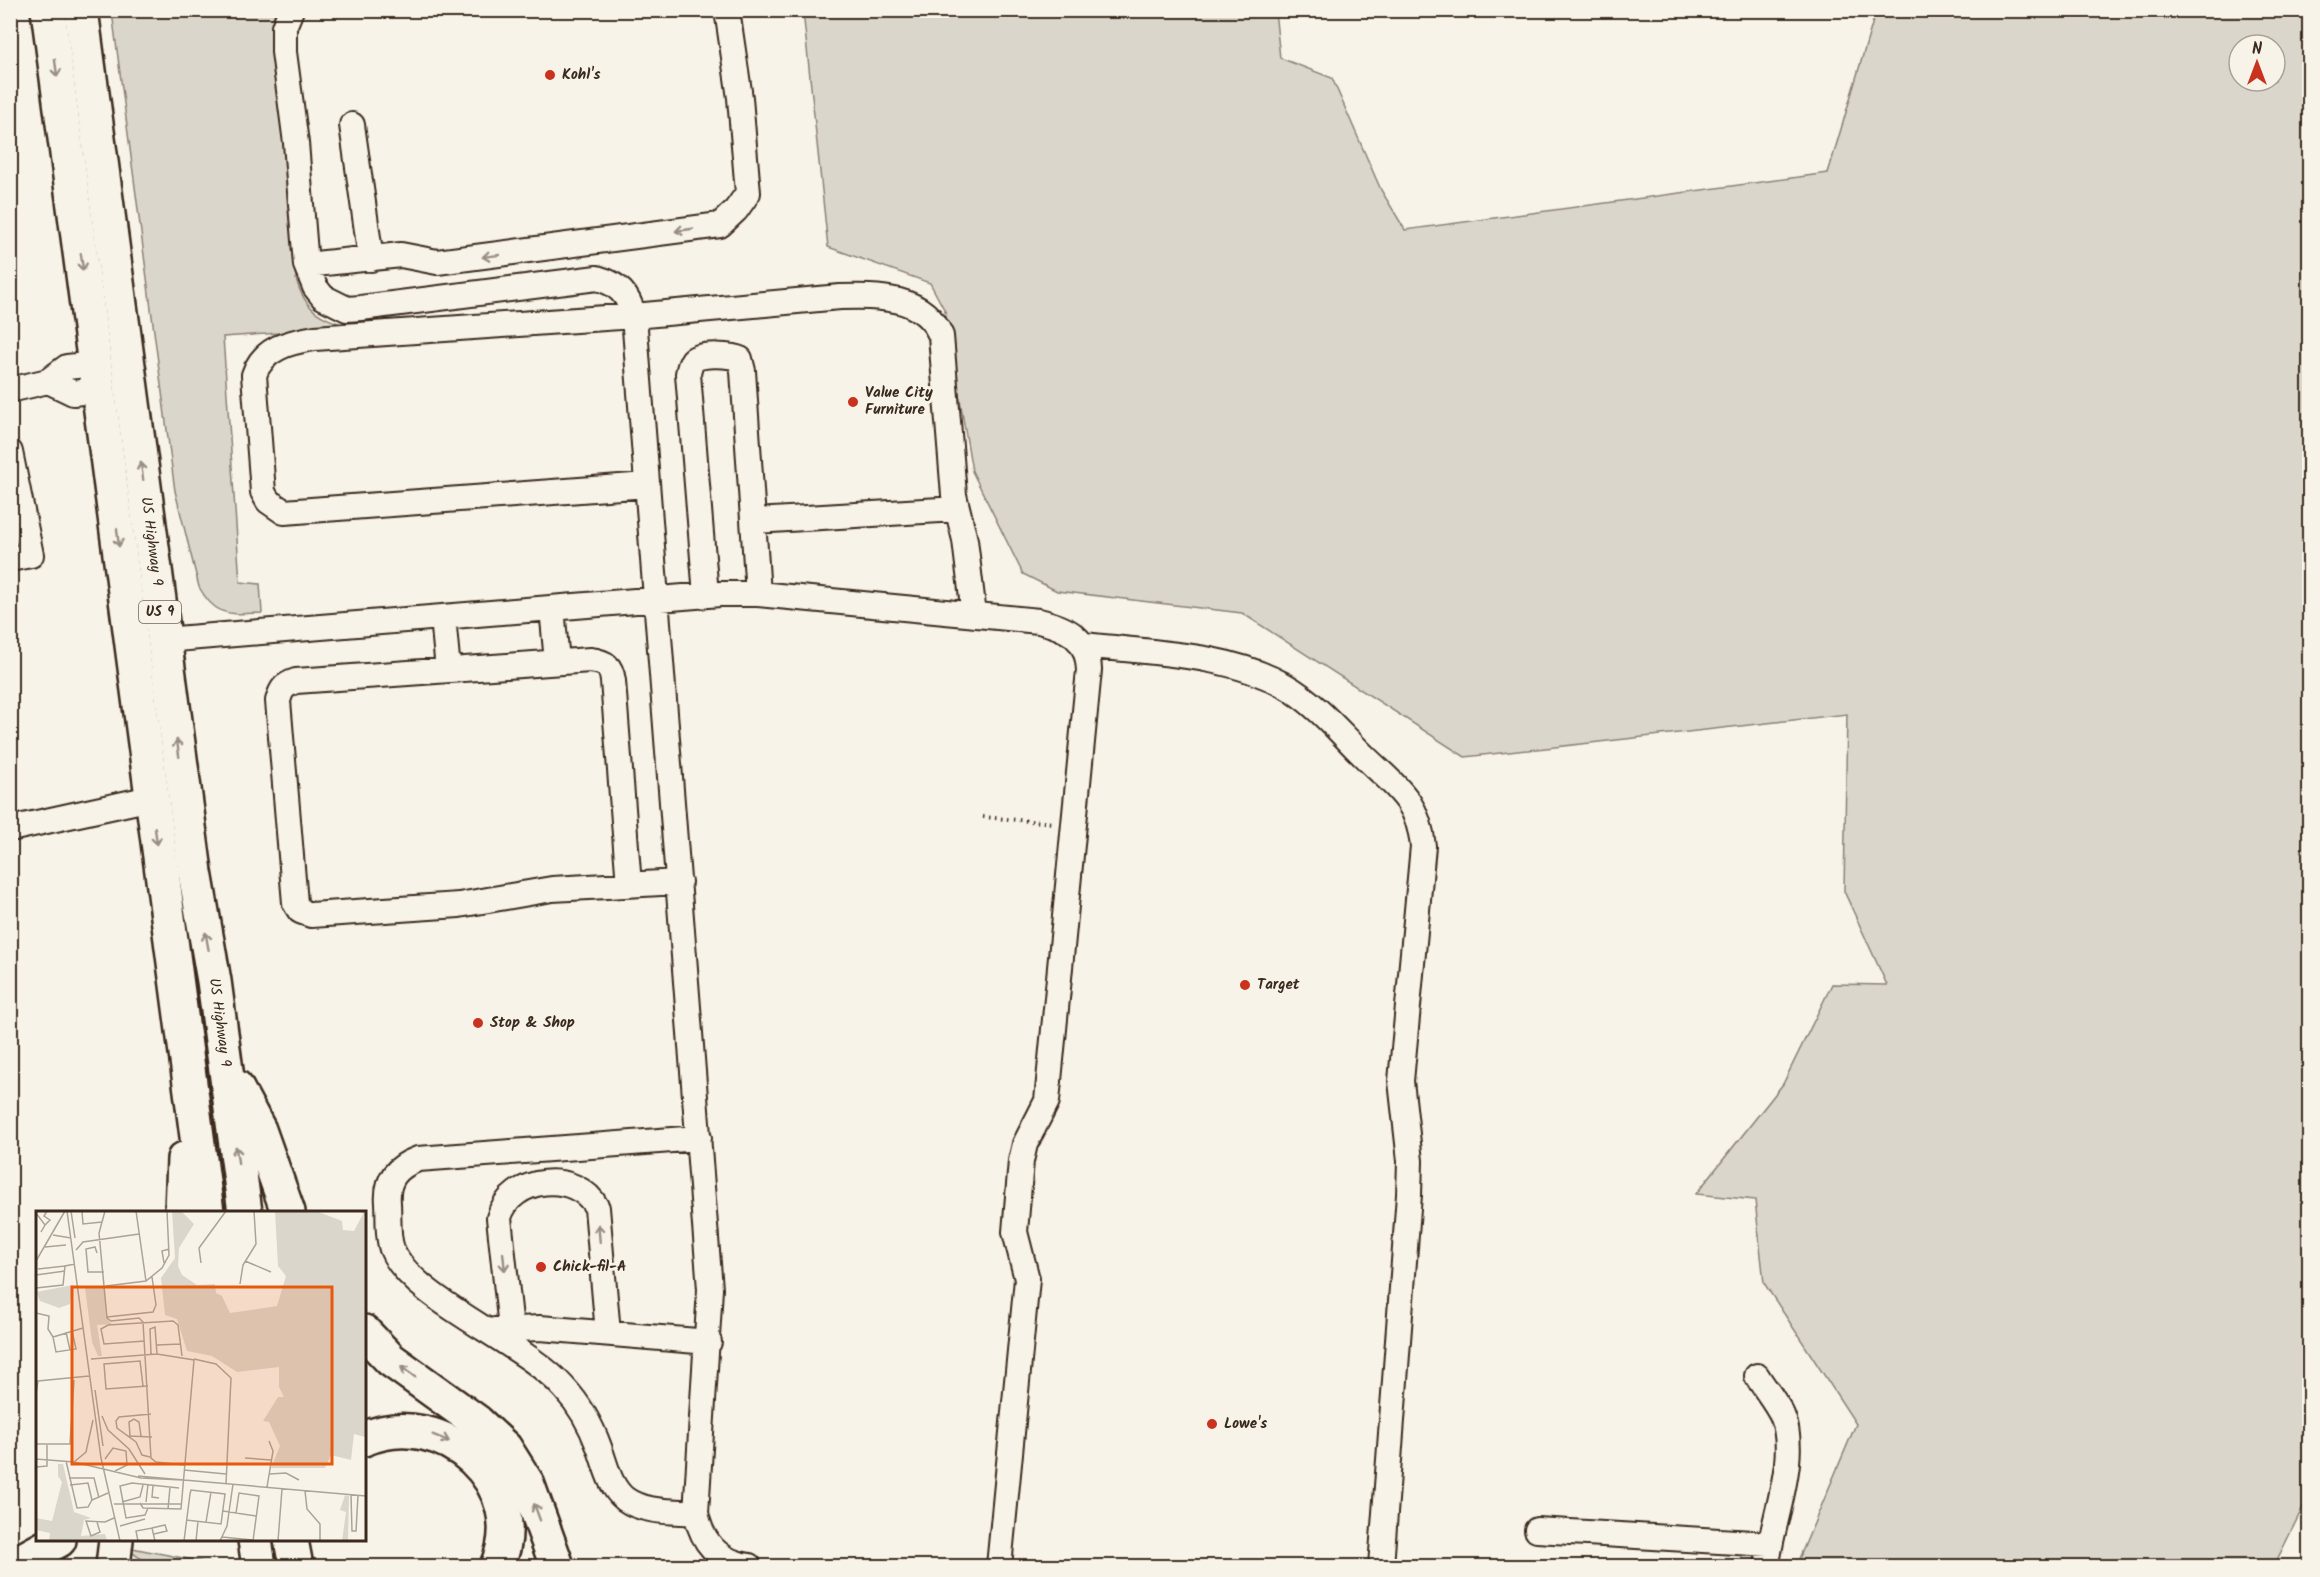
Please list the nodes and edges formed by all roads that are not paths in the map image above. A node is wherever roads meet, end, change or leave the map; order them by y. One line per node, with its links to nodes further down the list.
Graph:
1 (48, 10): 9 (highway, US 9, one-way to 9)
2 (81, 10): 22 (highway, US Highway 9 / US 9, one-way to 2)
3 (291, 10): 7 (lane)
4 (727, 10): 6 (lane, one-way to 6)
5 (352, 125): 6 (lane)
6 (372, 259): 7 (lane)
7 (306, 265): 8 (lane)
8 (634, 316): 12 (lane); 12 (lane); 13 (lane)
9 (97, 377): 10 (lane); 26 (highway, US 9, one-way to 26)
10 (10, 390)
11 (10, 452): 15 (lane)
12 (647, 485): 18 (lane)
13 (957, 509): 14 (lane); 20 (lane)
14 (753, 521): 16 (lane); 17 (lane)
15 (10, 560)
16 (758, 594): 17 (lane); 20 (lane)
17 (706, 595): 18 (lane)
18 (657, 599): 19 (lane); 29 (lane)
19 (552, 608): 21 (lane); 24 (lane)
20 (974, 615): 23 (lane)
21 (443, 617): 22 (lane); 25 (lane)
22 (164, 640): 31 (highway, US Highway 9 / US 9, one-way to 22)
23 (1085, 645): 58 (lane); 59 (lane)
24 (557, 662): 25 (lane); 30 (lane)
25 (448, 670): 30 (lane)
26 (151, 798): 27 (lane); 32 (highway, US 9, one-way to 32)
27 (11, 829): 28 (lane)
28 (10, 847)
29 (678, 882): 30 (lane); 33 (lane)
30 (629, 885)
31 (225, 1064): 36 (highway, US Highway 9 / US 9, one-way to 31); 37 (highway)
32 (188, 1074): 34 (highway); 35 (highway, US 9)
33 (699, 1138): 38 (lane); 41 (lane)
34 (182, 1211)
35 (207, 1211)
36 (245, 1211)
37 (288, 1211)
38 (501, 1329): 39 (lane); 39 (lane, one-way to 38); 44 (lane)
39 (608, 1333): 41 (lane)
40 (366, 1334): 56 (highway, one-way to 40)
41 (709, 1342): 44 (lane)
42 (1757, 1376): 50 (lane)
43 (366, 1438): 55 (highway, one-way to 55)
44 (696, 1513): 57 (lane)
45 (1537, 1530): 50 (lane)
46 (56, 1541): 51 (highway)
47 (116, 1541): 52 (highway)
48 (255, 1541): 53 (highway)
49 (291, 1541): 54 (highway)
50 (1768, 1555)
51 (18, 1565)
52 (113, 1566)
53 (259, 1566)
54 (296, 1566)
55 (497, 1566)
56 (557, 1566)
57 (749, 1566)
58 (999, 1566)
59 (1381, 1566)

